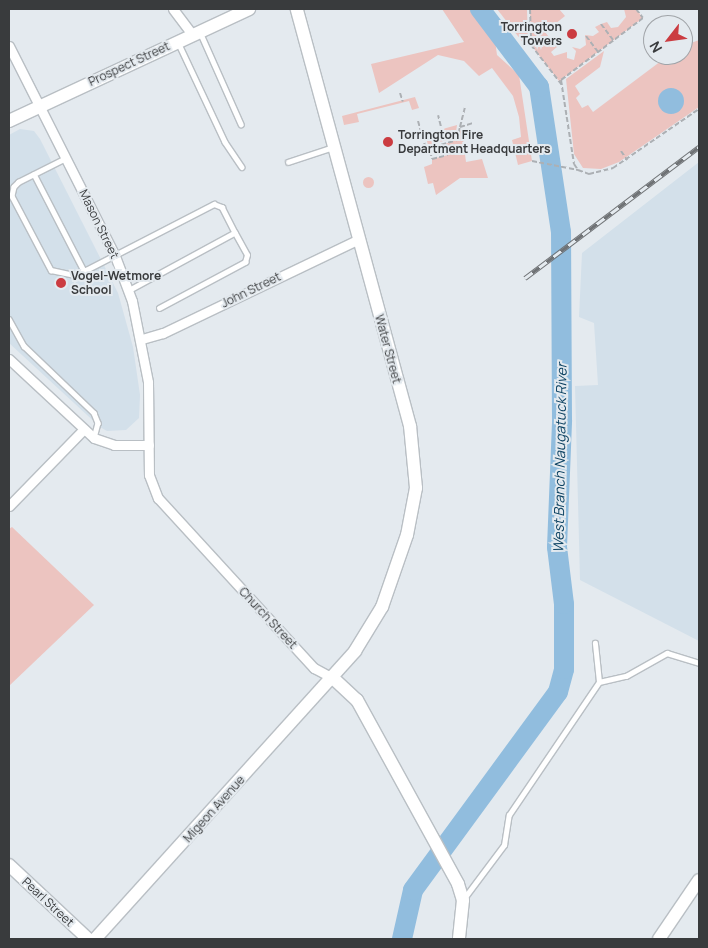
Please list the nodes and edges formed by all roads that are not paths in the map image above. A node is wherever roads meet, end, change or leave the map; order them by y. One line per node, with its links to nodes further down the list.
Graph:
1 (173, 9): 4 (street)
2 (249, 9): 4 (main road, Prospect Street)
3 (297, 9): 10 (main road, Water Street)
4 (195, 33): 5 (main road, Prospect Street); 9 (lane)
5 (177, 41): 7 (main road, Prospect Street); 13 (lane)
6 (9, 46): 7 (street, Mason Street)
7 (41, 106): 8 (main road, Prospect Street); 11 (street, Mason Street)
8 (9, 121)
9 (241, 124)
10 (335, 147): 12 (lane); 16 (main road, Water Street)
11 (67, 158): 14 (lane); 17 (street, Mason Street)
12 (288, 162)
13 (242, 167)
14 (34, 174): 18 (lane); 18 (lane)
15 (235, 233): 17 (lane); 19 (lane); 20 (lane)
16 (359, 239): 22 (street, John Street); 30 (main road, Water Street)
17 (115, 256): 18 (lane); 19 (street, Mason Street)
18 (84, 271)
19 (128, 291): 22 (street, Mason Street)
20 (160, 308)
21 (9, 319): 25 (lane)
22 (142, 339): 26 (street, Mason Street)
23 (9, 360): 24 (street)
24 (84, 429): 25 (street); 27 (street)
25 (94, 438): 26 (street)
26 (149, 445): 30 (street, Church Street)
27 (9, 506)
28 (595, 643): 31 (lane)
29 (699, 663): 31 (lane)
30 (334, 678): 34 (main road, Church Street); 36 (main road, Migeon Avenue)
31 (599, 682): 34 (lane)
32 (9, 865): 35 (main road, Pearl Street)
33 (699, 880): 38 (main road)
34 (463, 900): 37 (main road, Church Street)
35 (88, 939)
36 (95, 939)
37 (459, 939)
38 (659, 939)

